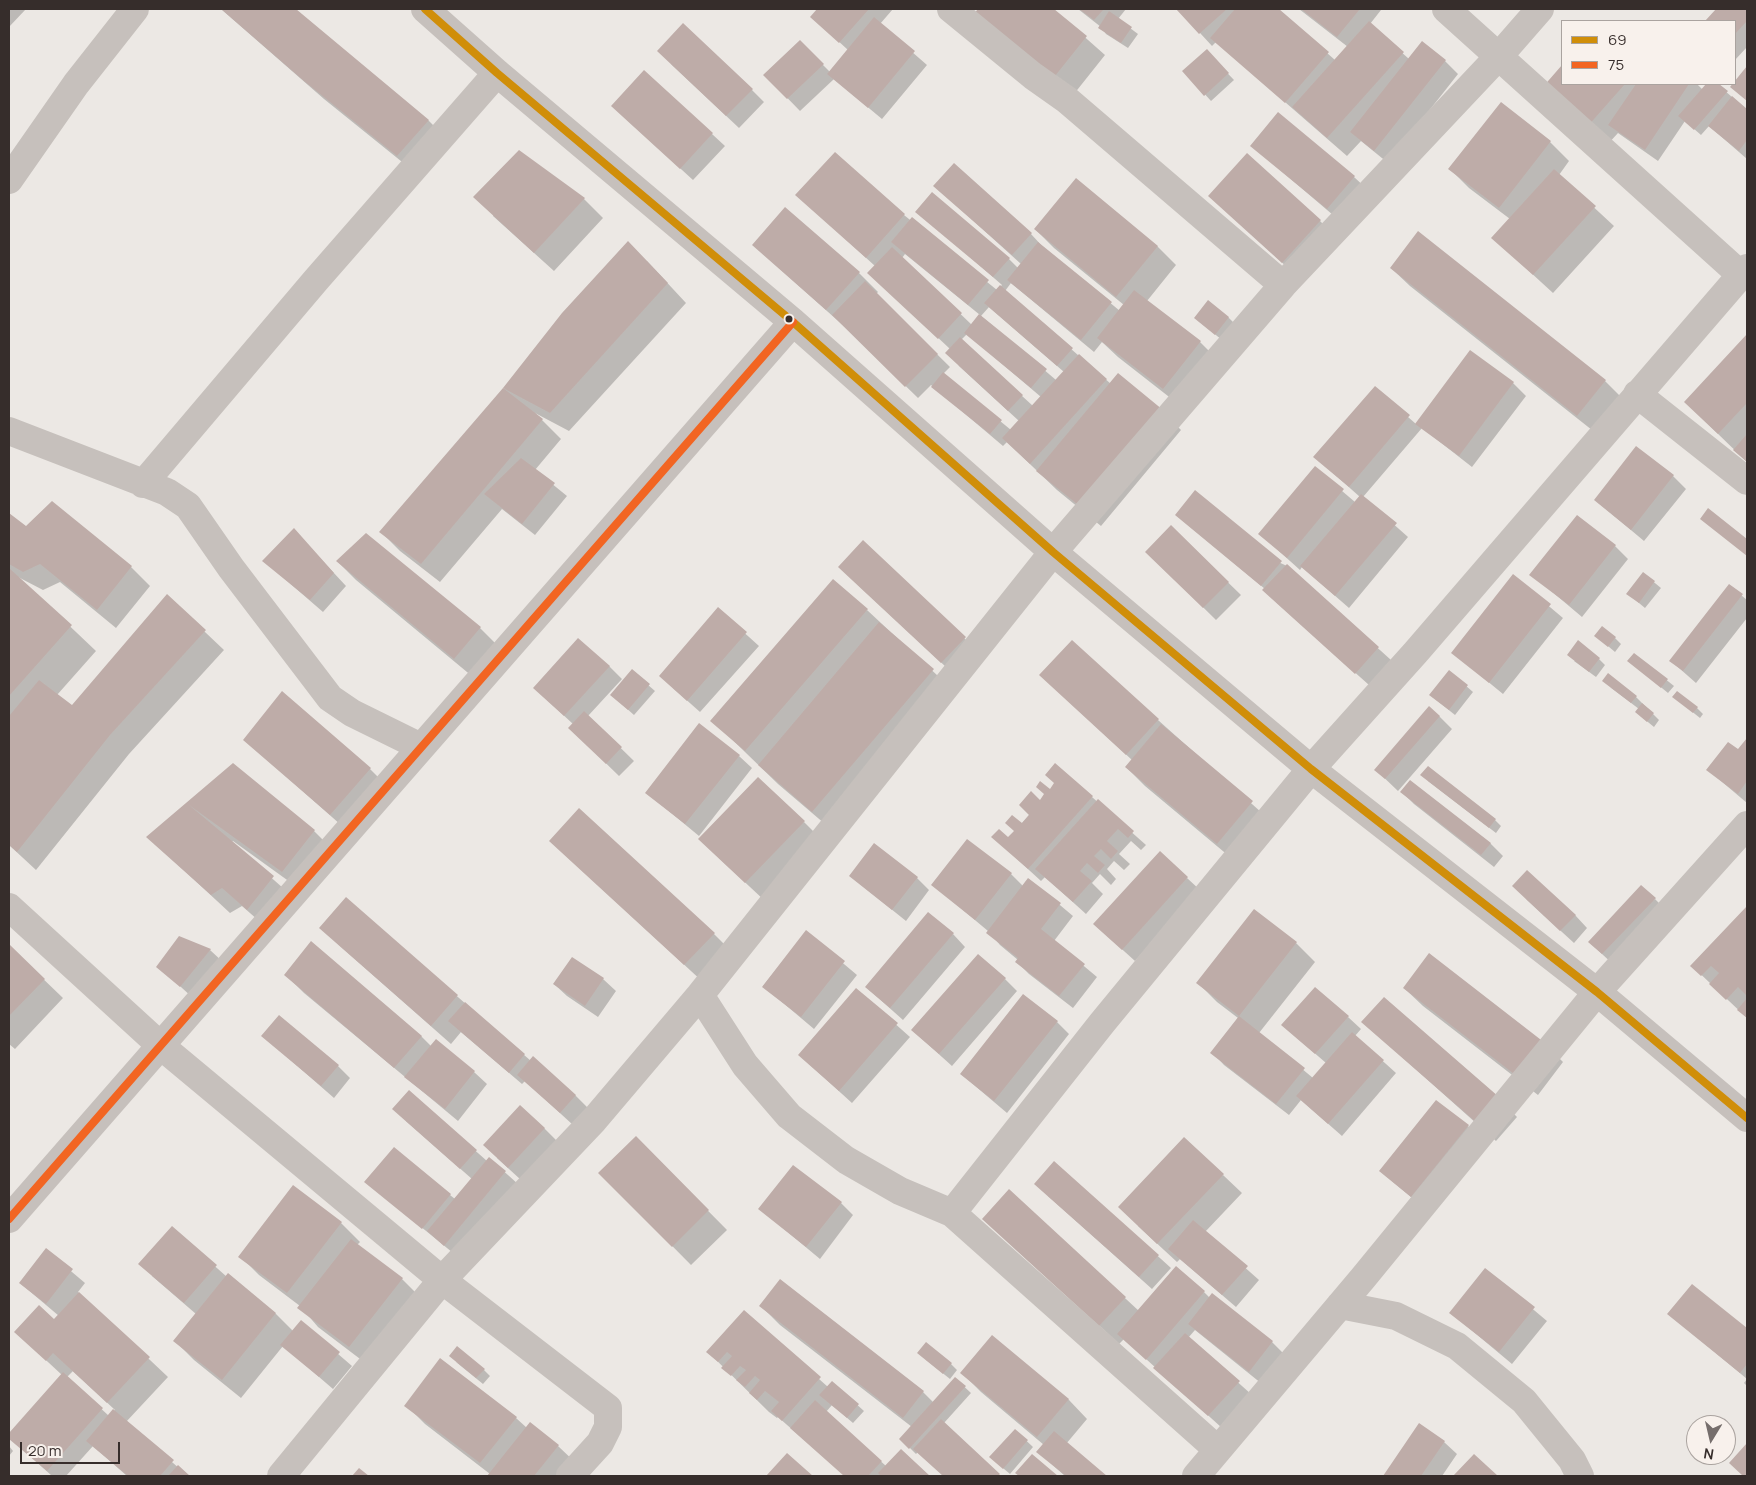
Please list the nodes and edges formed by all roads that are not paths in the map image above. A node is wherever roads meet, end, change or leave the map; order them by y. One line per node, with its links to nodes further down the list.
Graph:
1 (135, 9): 8 (street)
2 (425, 9): 7 (street)
3 (951, 9): 10 (street)
4 (1446, 9): 6 (street)
5 (1540, 9): 6 (street)
6 (1499, 56): 9 (street); 10 (street)
7 (497, 73): 11 (street); 15 (street)
8 (9, 180)
9 (1744, 272): 12 (street)
10 (1283, 285): 16 (street)
11 (792, 322): 16 (street); 17 (street)
12 (1637, 394): 14 (street); 18 (street)
13 (9, 431): 15 (street)
14 (1747, 481)
15 (142, 484): 17 (street)
16 (1053, 552): 18 (street); 22 (street)
17 (421, 747): 23 (street)
18 (1311, 769): 21 (street); 25 (street)
19 (1747, 825): 21 (street)
20 (9, 907): 23 (street)
21 (1597, 992): 24 (street); 28 (street)
22 (700, 995): 25 (street); 27 (street)
23 (161, 1046): 26 (street); 27 (street)
24 (1747, 1118)
25 (952, 1213): 29 (street)
26 (9, 1219)
27 (442, 1280): 30 (street); 31 (street)
28 (1340, 1306): 29 (street); 33 (street)
29 (1218, 1450): 32 (street)
30 (281, 1476)
31 (570, 1476)
32 (1196, 1476)
33 (1580, 1476)

